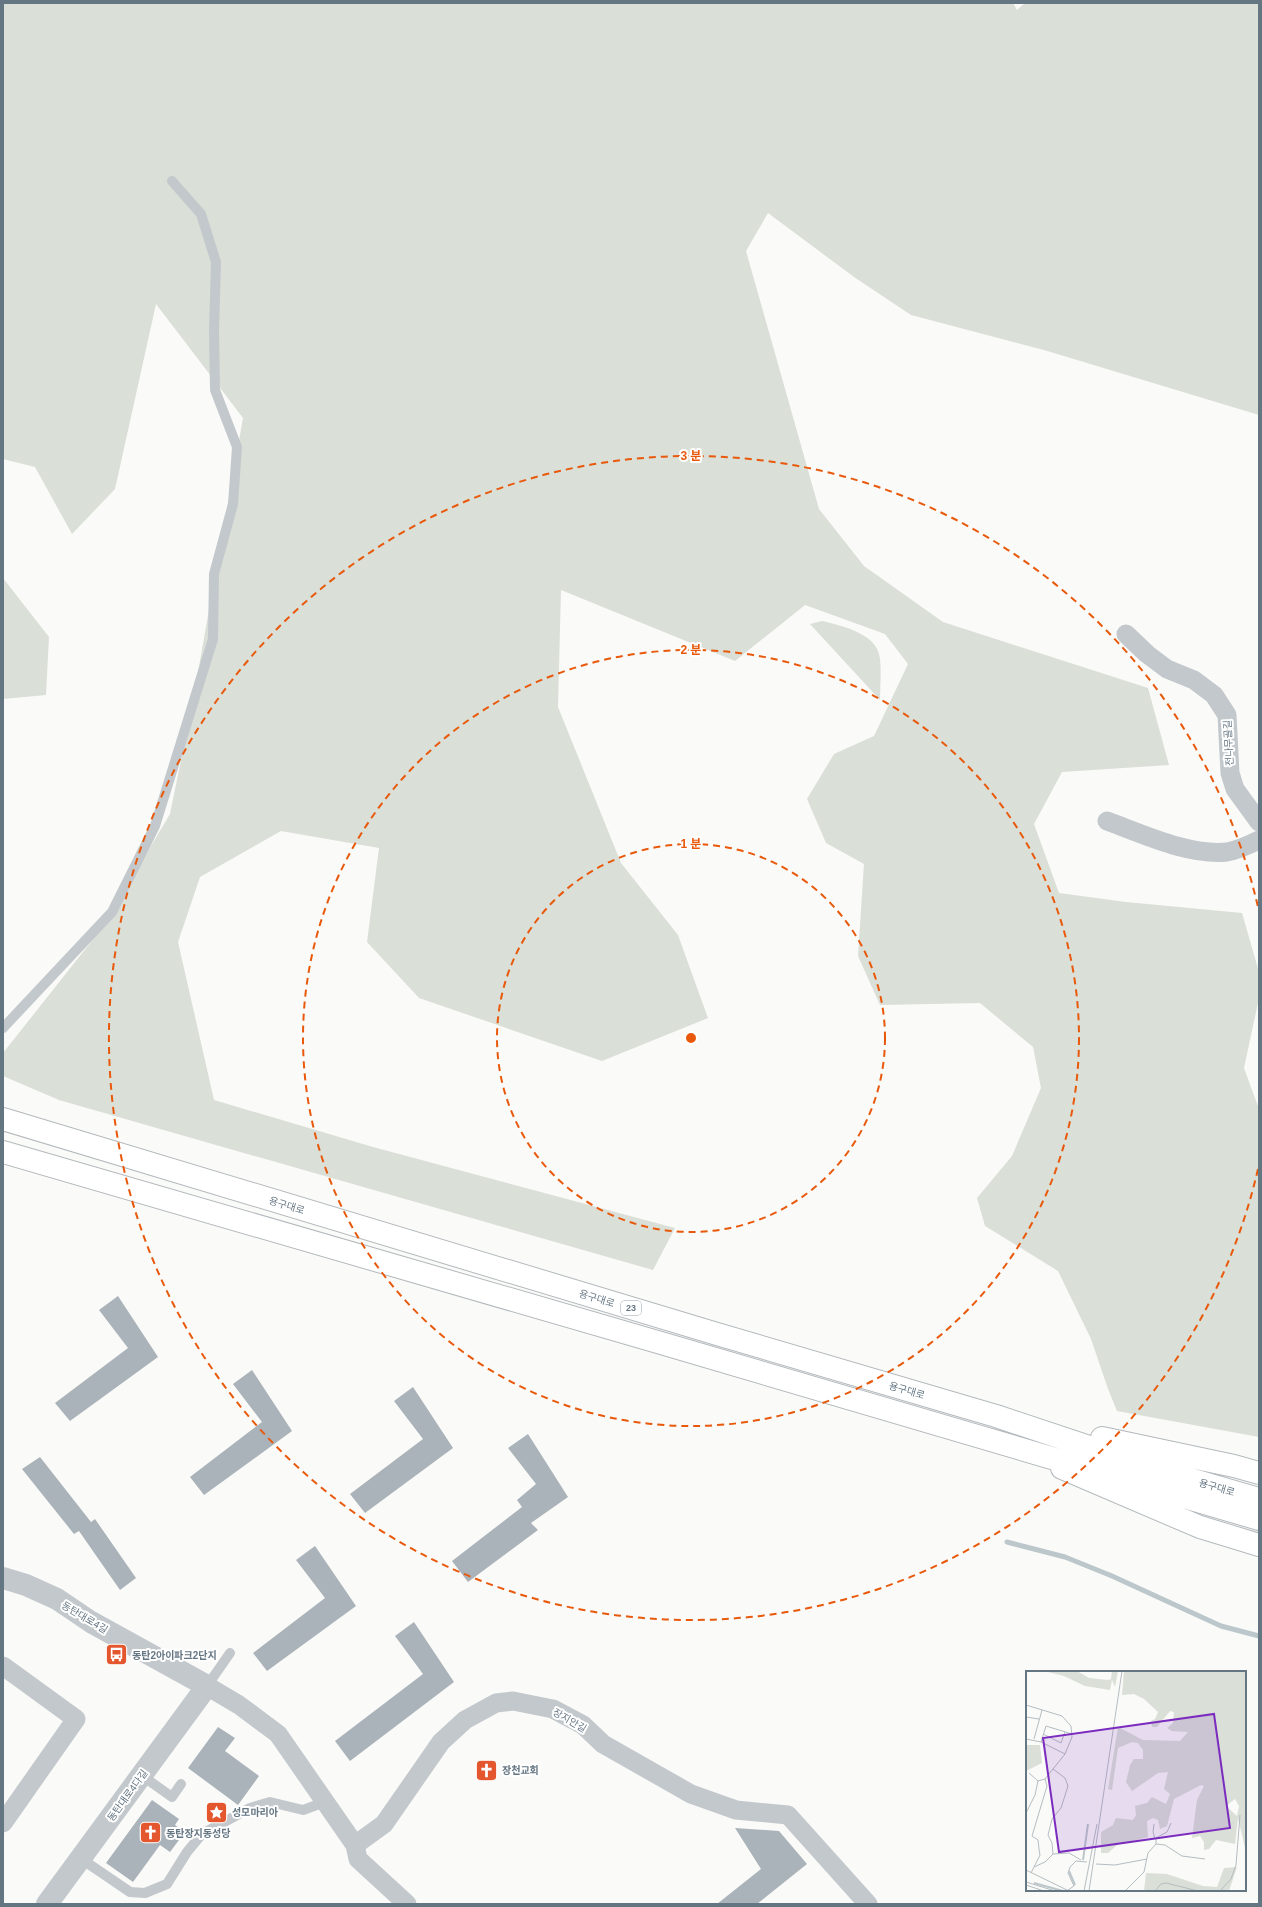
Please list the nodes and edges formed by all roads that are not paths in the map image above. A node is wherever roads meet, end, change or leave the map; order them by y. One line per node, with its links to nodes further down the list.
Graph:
1 (172, 181): 6 (lane)
2 (1126, 634): 4 (street, 전나무골길)
3 (1108, 821): 5 (street)
4 (1259, 822)
5 (1259, 840)
6 (3, 1028)
7 (3, 1119): 9 (main road, 용구대로 / 23)
8 (3, 1152): 10 (main road, 용구대로)
9 (996, 1416): 11 (main road); 12 (main road, 용구대로 / 23)
10 (994, 1439): 13 (main road, 용구대로); 14 (main road)
11 (1259, 1473)
12 (1259, 1499)
13 (1259, 1519)
14 (1259, 1545)
15 (3, 1578): 18 (street, 동탄대로4길)
16 (230, 1652): 18 (lane)
17 (3, 1666): 22 (street)
18 (207, 1686): 19 (street, 동탄대로4다길); 21 (street)
19 (141, 1775): 20 (lane); 24 (street, 동탄대로4다길)
20 (181, 1784)
21 (325, 1802): 23 (street); 24 (lane)
22 (3, 1823)
23 (355, 1845): 26 (street); 27 (street, 장지안길)
24 (80, 1858): 25 (street, 동탄대로4다길)
25 (47, 1904)
26 (407, 1904)
27 (868, 1904)

